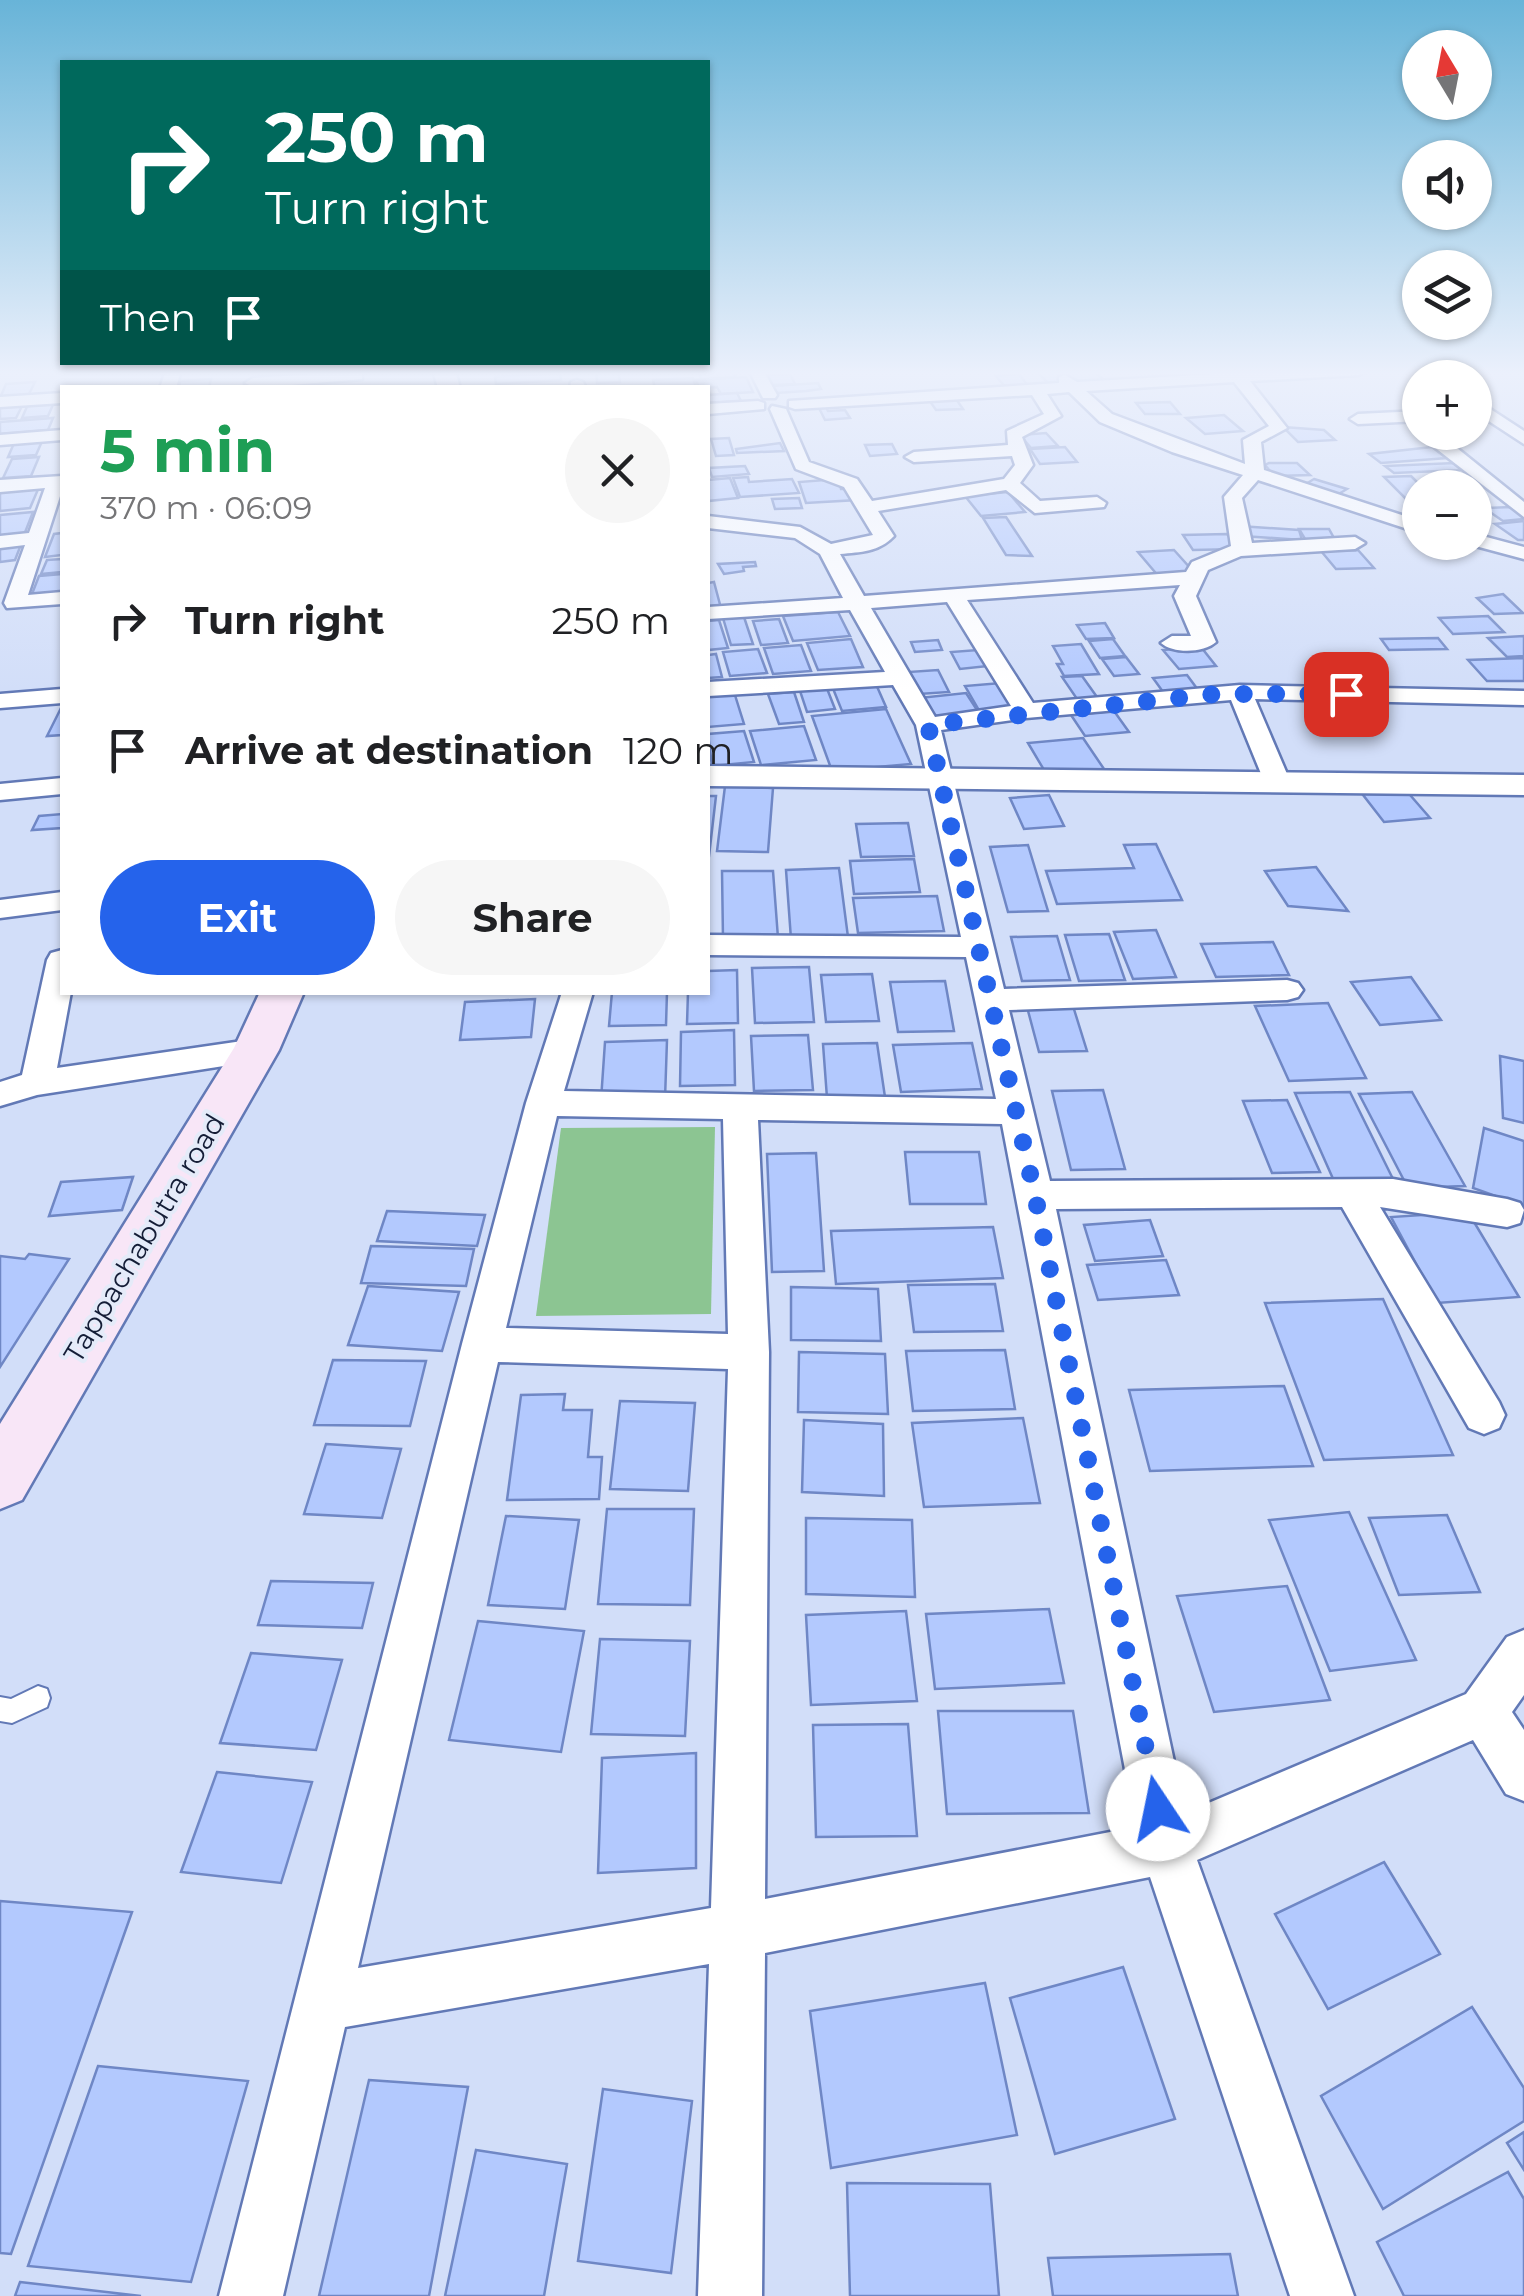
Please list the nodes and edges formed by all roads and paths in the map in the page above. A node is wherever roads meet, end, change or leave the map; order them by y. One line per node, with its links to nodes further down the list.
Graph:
1 (837, 477): 10 (street)
2 (1015, 477): 7 (street)
3 (1250, 477): 19 (street)
4 (1270, 477): 12 (street)
5 (1482, 477): 11 (street)
6 (59, 482): 8 (street); 14 (street)
7 (1010, 484): 9 (street); 10 (street)
8 (0, 486)
9 (1097, 503)
10 (870, 507): 18 (street)
11 (1524, 511)
12 (1402, 521)
13 (710, 522): 18 (street)
14 (37, 538): 15 (street); 23 (street)
15 (0, 542)
16 (1355, 543): 19 (street)
17 (1492, 545): 20 (street)
18 (828, 550): 24 (street)
19 (1239, 550): 21 (street)
20 (1524, 553)
21 (1194, 578): 22 (street); 26 (street)
22 (954, 594): 24 (street); 33 (street)
23 (60, 598)
24 (856, 603): 25 (street); 27 (street)
25 (710, 614)
26 (1172, 643)
27 (897, 678): 28 (street); 34 (street)
28 (710, 689)
29 (1240, 692): 31 (street); 33 (street); 37 (street)
30 (60, 696): 32 (street)
31 (1524, 698)
32 (0, 701)
33 (1026, 712): 34 (street)
34 (928, 725): 36 (street)
35 (710, 776): 36 (street)
36 (939, 781): 37 (street); 44 (street)
37 (1277, 781): 39 (street)
38 (60, 786): 40 (street)
39 (1521, 789)
40 (0, 792)
41 (60, 900): 42 (street)
42 (0, 908)
43 (710, 945): 44 (street)
44 (978, 947): 49 (street)
45 (60, 970): 51 (street)
46 (1287, 990): 49 (street)
47 (281, 995): 50 (main road, Tappachabutra road)
48 (577, 995): 53 (street)
49 (992, 1000): 55 (street)
50 (256, 1050): 51 (street); 62 (main road, Tappachabutra road)
51 (38, 1084): 52 (street)
52 (0, 1094)
53 (543, 1103): 54 (street); 59 (street)
54 (740, 1108): 55 (street); 60 (street)
55 (1016, 1112): 57 (street)
56 (1352, 1193): 57 (street); 58 (street); 61 (street)
57 (1035, 1195): 68 (street)
58 (1507, 1213)
59 (482, 1344): 60 (street); 70 (street)
60 (749, 1352): 69 (street)
61 (1484, 1415)
62 (0, 1480)
63 (1524, 1654): 66 (street)
64 (38, 1698): 65 (lane)
65 (0, 1710)
66 (1483, 1711): 67 (street); 68 (street)
67 (1524, 1776)
68 (1166, 1848): 69 (street); 73 (street)
69 (738, 1930): 70 (street); 72 (street)
70 (326, 2002): 71 (street)
71 (252, 2296)
72 (730, 2296)
73 (1322, 2296)

